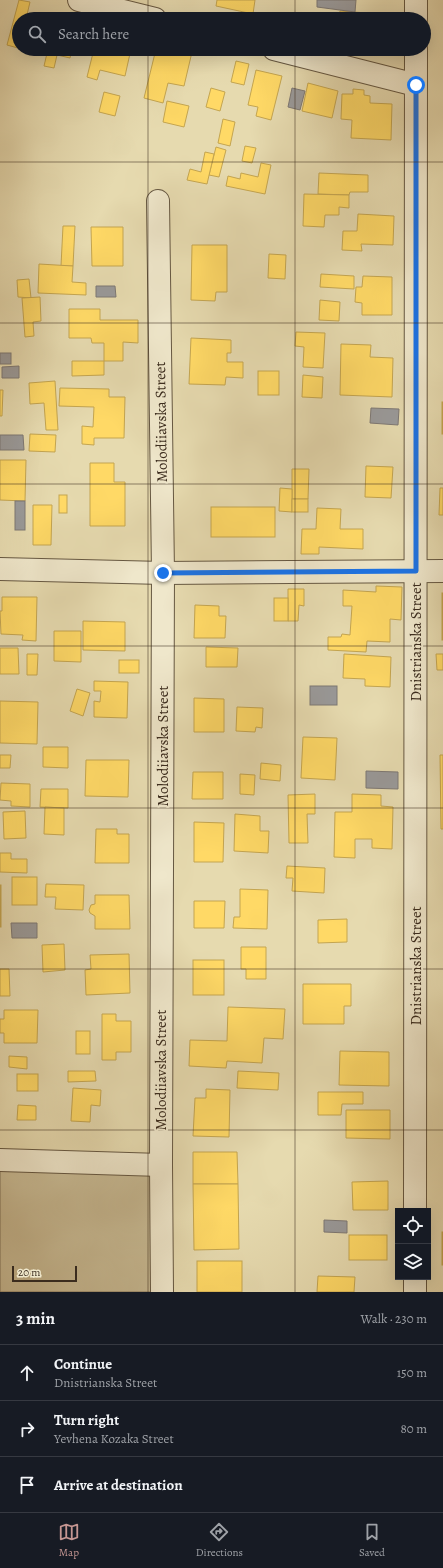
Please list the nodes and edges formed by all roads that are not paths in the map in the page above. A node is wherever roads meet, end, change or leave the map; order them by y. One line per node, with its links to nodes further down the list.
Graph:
1 (79, 0): 3 (street)
2 (416, 0): 4 (street)
3 (127, 12)
4 (416, 12)
5 (302, 56): 7 (street)
6 (416, 56): 7 (street, Dnistrianska Street)
7 (416, 85): 10 (street, Dnistrianska Street)
8 (158, 201): 12 (street, Molodiiavska Street)
9 (0, 569): 12 (street)
10 (416, 571): 11 (street); 12 (street); 15 (street, Dnistrianska Street)
11 (443, 571)
12 (163, 573): 14 (street, Molodiiavska Street)
13 (0, 1160): 14 (street)
14 (161, 1164): 17 (street, Molodiiavska Street)
15 (415, 1208)
16 (415, 1280): 18 (street)
17 (162, 1292)
18 (415, 1292)

